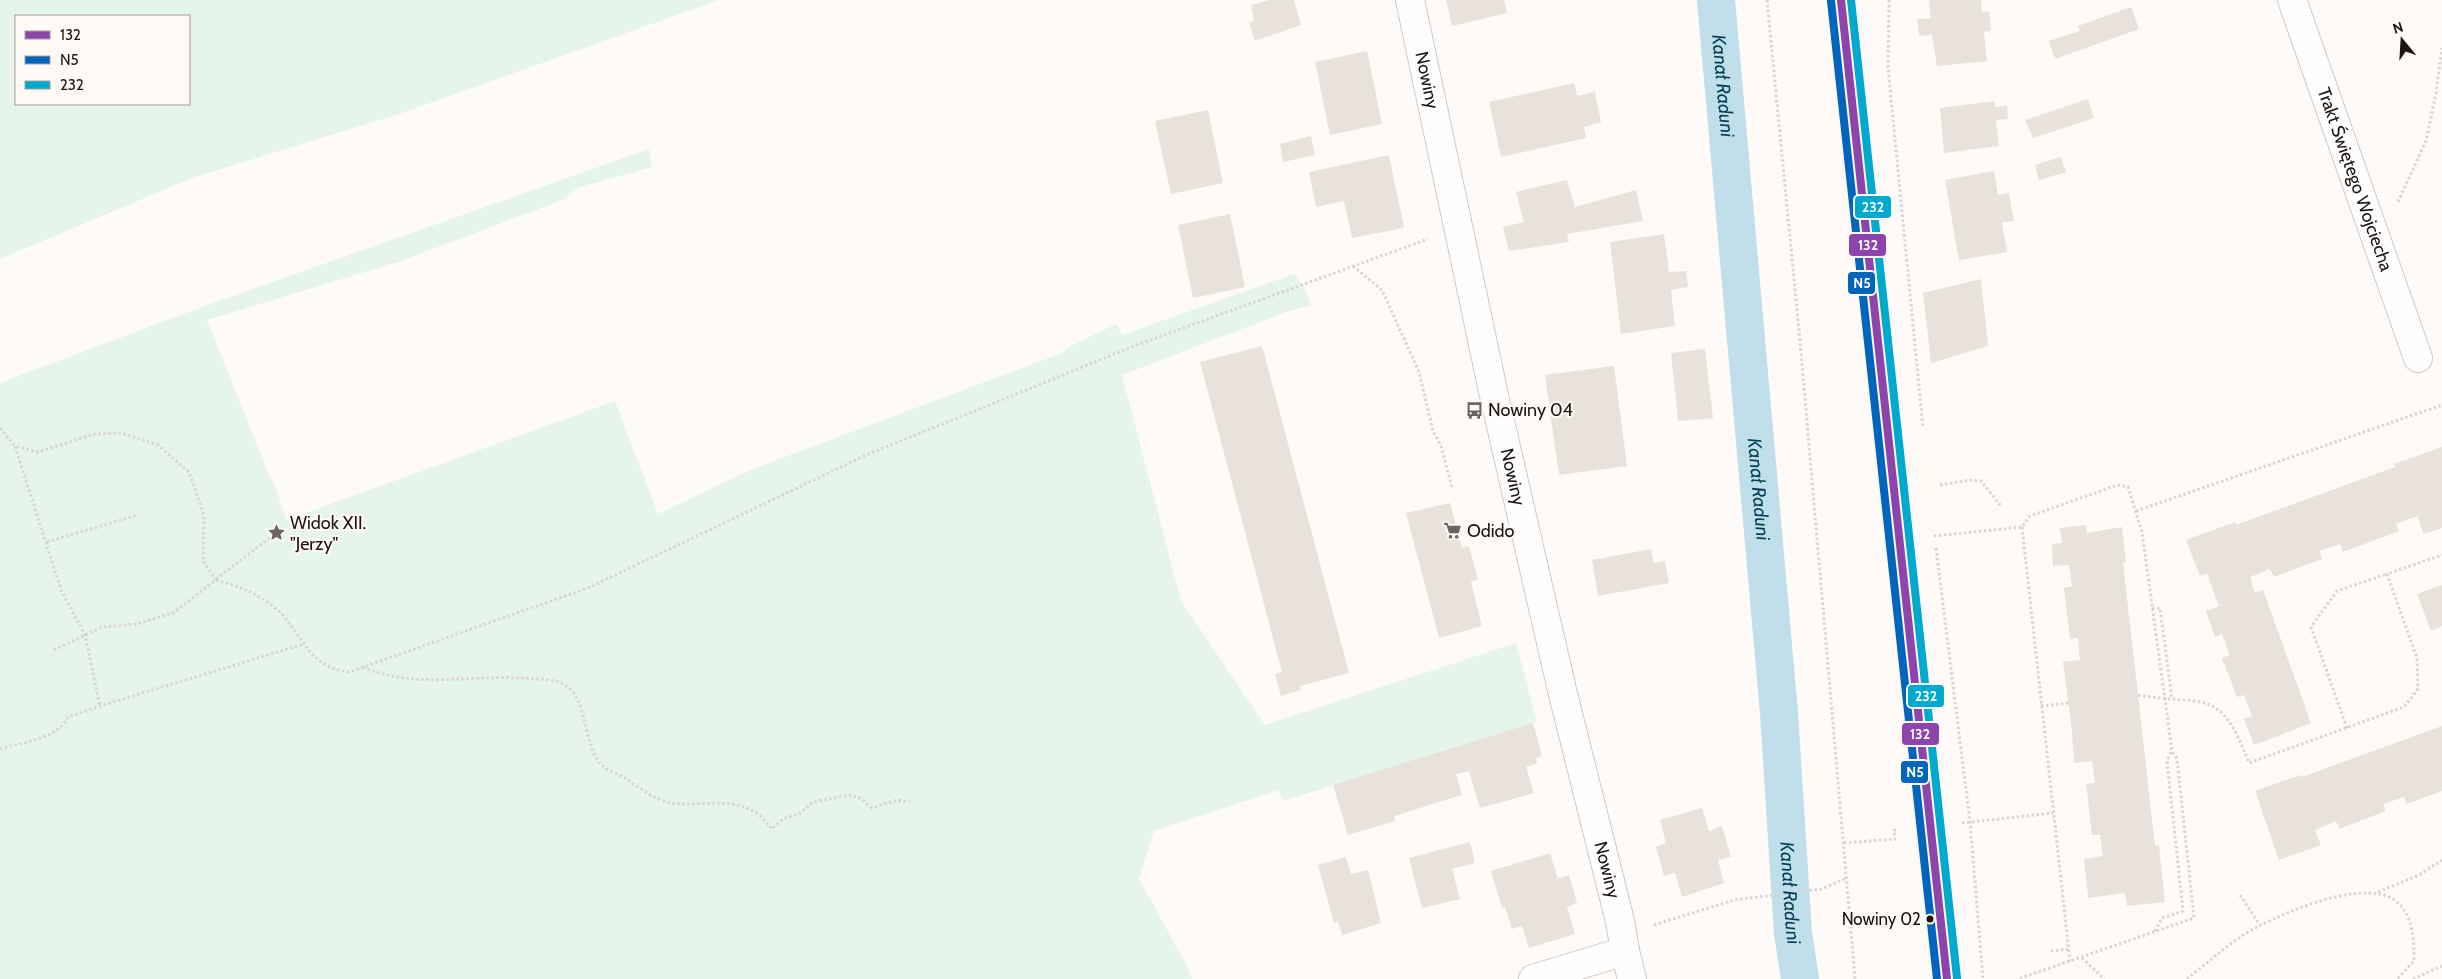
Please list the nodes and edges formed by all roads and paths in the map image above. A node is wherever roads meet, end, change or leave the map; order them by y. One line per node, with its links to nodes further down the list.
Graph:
1 (1410, 0): 7 (street, Nowiny)
2 (1767, 0): 46 (path)
3 (1841, 0): 63 (main road)
4 (1889, 0): 13 (path)
5 (2292, 0): 8 (street, Trakt Świętego Wojciecha)
6 (2442, 48): 8 (path)
7 (1459, 227): 9 (path); 55 (street, Nowiny)
8 (2378, 244): 10 (street, Trakt Świętego Wojciecha)
9 (1353, 266): 16 (path); 32 (path)
10 (2418, 358)
11 (2442, 405): 18 (path)
12 (0, 428): 14 (path)
13 (1924, 438)
14 (15, 446): 24 (path); 27 (path)
15 (1940, 485): 17 (path)
16 (1452, 488)
17 (2001, 506)
18 (2136, 511): 21 (path); 28 (path)
19 (138, 515): 24 (path)
20 (1933, 526): 23 (path)
21 (2022, 527): 23 (path); 38 (path)
22 (276, 533): 27 (path)
23 (1934, 536): 64 (path)
24 (47, 542): 29 (path)
25 (2442, 555): 26 (path)
26 (2387, 574): 39 (path); 39 (path)
27 (216, 580): 29 (path); 30 (path)
28 (2152, 609): 34 (path); 35 (path)
29 (85, 635): 31 (path); 37 (path)
30 (304, 644): 32 (path); 37 (path)
31 (54, 650)
32 (362, 667): 42 (path)
33 (2138, 695): 35 (path)
34 (2172, 699): 35 (path); 39 (path)
35 (2164, 700): 41 (path)
36 (2069, 703): 38 (path)
37 (100, 706): 40 (path)
38 (2041, 706): 43 (path)
39 (2347, 728)
40 (0, 749)
41 (2172, 751): 53 (path); 53 (path)
42 (909, 802)
43 (2053, 813): 44 (path); 54 (path)
44 (1975, 821)
45 (1895, 839): 46 (path)
46 (1844, 843): 48 (path)
47 (2442, 860): 49 (path)
48 (1846, 878): 52 (path); 62 (path)
49 (2377, 892): 51 (path); 68 (path)
50 (2240, 895): 51 (path)
51 (2260, 925): 67 (path)
52 (1651, 926)
53 (2154, 932): 57 (path)
54 (2070, 949): 56 (path); 58 (path)
55 (1625, 951): 60 (street); 61 (street, Nowiny)
56 (2051, 951)
57 (2082, 958): 58 (path); 66 (path)
58 (2070, 961): 65 (path)
59 (2442, 966): 69 (path)
60 (1533, 979)
61 (1632, 979)
62 (1855, 979)
63 (1947, 979)
64 (1983, 979)
65 (2018, 979)
66 (2104, 979)
67 (2187, 979)
68 (2396, 979)
69 (2413, 979)

